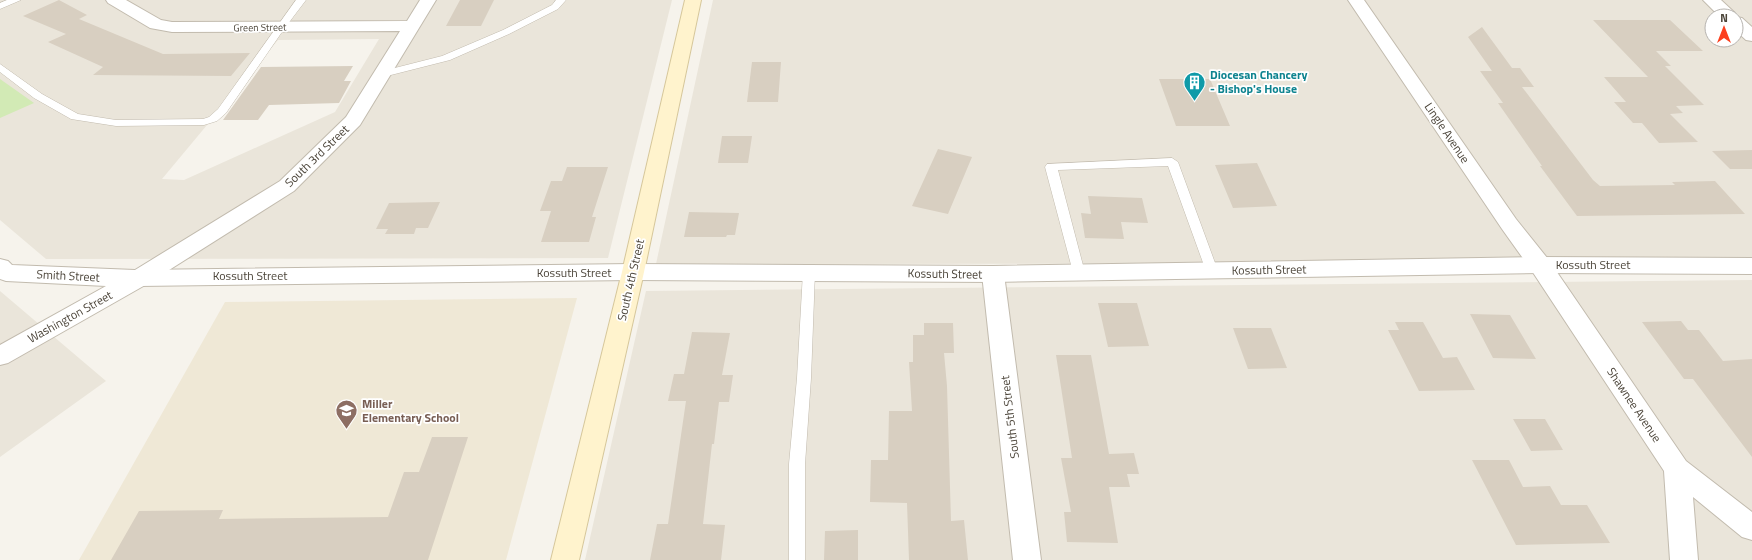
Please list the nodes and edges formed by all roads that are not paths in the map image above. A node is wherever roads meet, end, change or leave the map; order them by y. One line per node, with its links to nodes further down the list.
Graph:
1 (16, 0): 9 (lane)
2 (114, 0): 12 (street, Green Street)
3 (301, 0): 12 (lane)
4 (428, 0): 11 (street, South 3rd Street)
5 (561, 0): 16 (lane)
6 (693, 0): 21 (main road, South 4th Street)
7 (1356, 0): 17 (street, Lingle Avenue)
8 (1711, 0): 10 (street)
9 (0, 6)
10 (1720, 8)
11 (412, 26): 12 (street, Green Street); 16 (street, South 3rd Street)
12 (280, 27): 15 (lane)
13 (1744, 29): 14 (street)
14 (1752, 36)
15 (0, 67)
16 (382, 74): 25 (street, South 3rd Street)
17 (1540, 265): 18 (street, Kossuth Street); 19 (street, Kossuth Street); 27 (street, Shawnee Avenue)
18 (1752, 266)
19 (1212, 271): 23 (street, Kossuth Street); 23 (lane)
20 (2, 272): 25 (street, Smith Street)
21 (633, 272): 22 (street, Kossuth Street); 25 (street, Kossuth Street); 29 (main road, South 4th Street)
22 (809, 272): 24 (street, Kossuth Street); 30 (lane)
23 (1079, 273): 24 (street, Kossuth Street)
24 (993, 274): 31 (street, South 5th Street)
25 (139, 278): 26 (street, Washington Street)
26 (0, 356)
27 (1677, 469): 28 (street); 32 (street, Shawnee Avenue)
28 (1752, 528)
29 (565, 560)
30 (797, 560)
31 (1027, 560)
32 (1684, 560)

